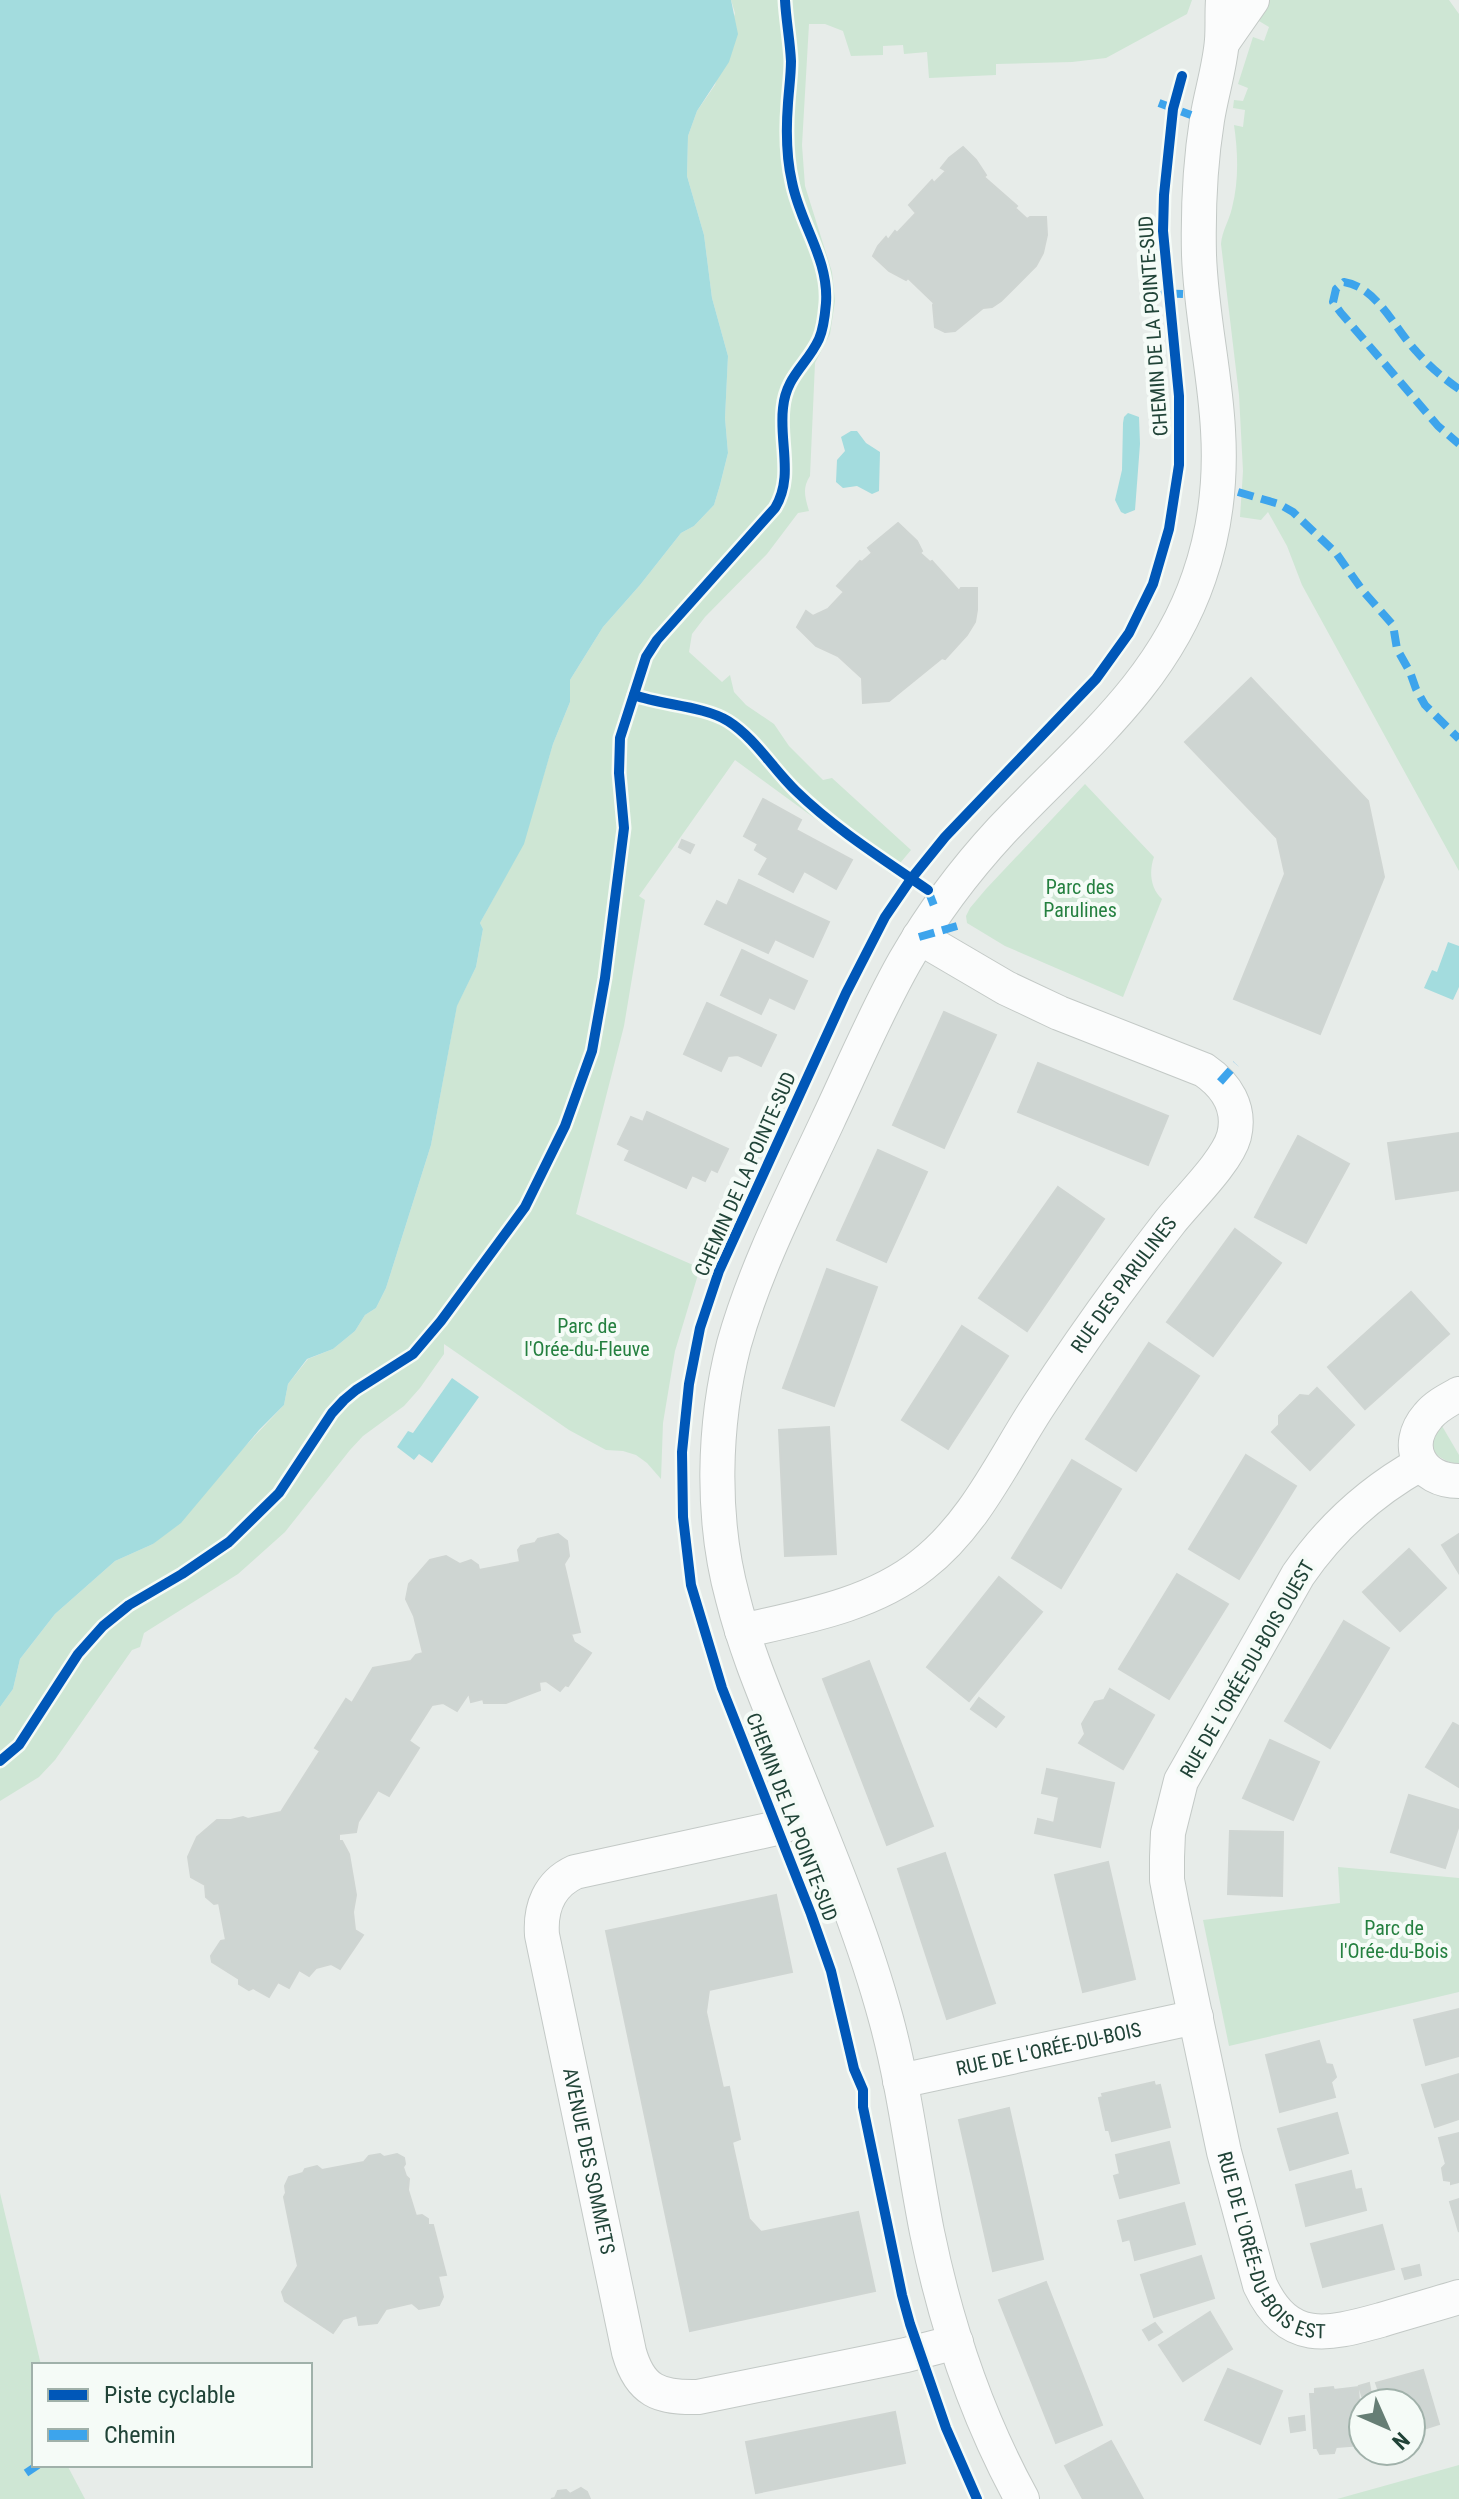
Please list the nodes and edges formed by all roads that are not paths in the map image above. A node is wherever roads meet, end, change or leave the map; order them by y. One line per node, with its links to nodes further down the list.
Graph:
1 (1223, 0): 3 (street, CHEMIN DE LA POINTE-SUD)
2 (1252, 0): 3 (street, CHEMIN DE LA POINTE-SUD)
3 (1222, 43): 4 (street, CHEMIN DE LA POINTE-SUD)
4 (919, 937): 8 (street, CHEMIN DE LA POINTE-SUD); 8 (street, RUE DES PARULINES)
5 (1459, 1394): 6 (street)
6 (1420, 1464): 7 (street); 10 (street, RUE DE L'ORÉE-DU-BOIS OUEST)
7 (1459, 1481)
8 (742, 1631): 9 (street, CHEMIN DE LA POINTE-SUD)
9 (813, 1815): 11 (street, CHEMIN DE LA POINTE-SUD); 13 (street, AVENUE DES SOMMETS)
10 (1196, 2017): 11 (street, RUE DE L'ORÉE-DU-BOIS); 12 (street, RUE DE L'ORÉE-DU-BOIS EST)
11 (900, 2081): 13 (street, CHEMIN DE LA POINTE-SUD)
12 (1459, 2297)
13 (956, 2342): 14 (street, CHEMIN DE LA POINTE-SUD)
14 (1022, 2499)

